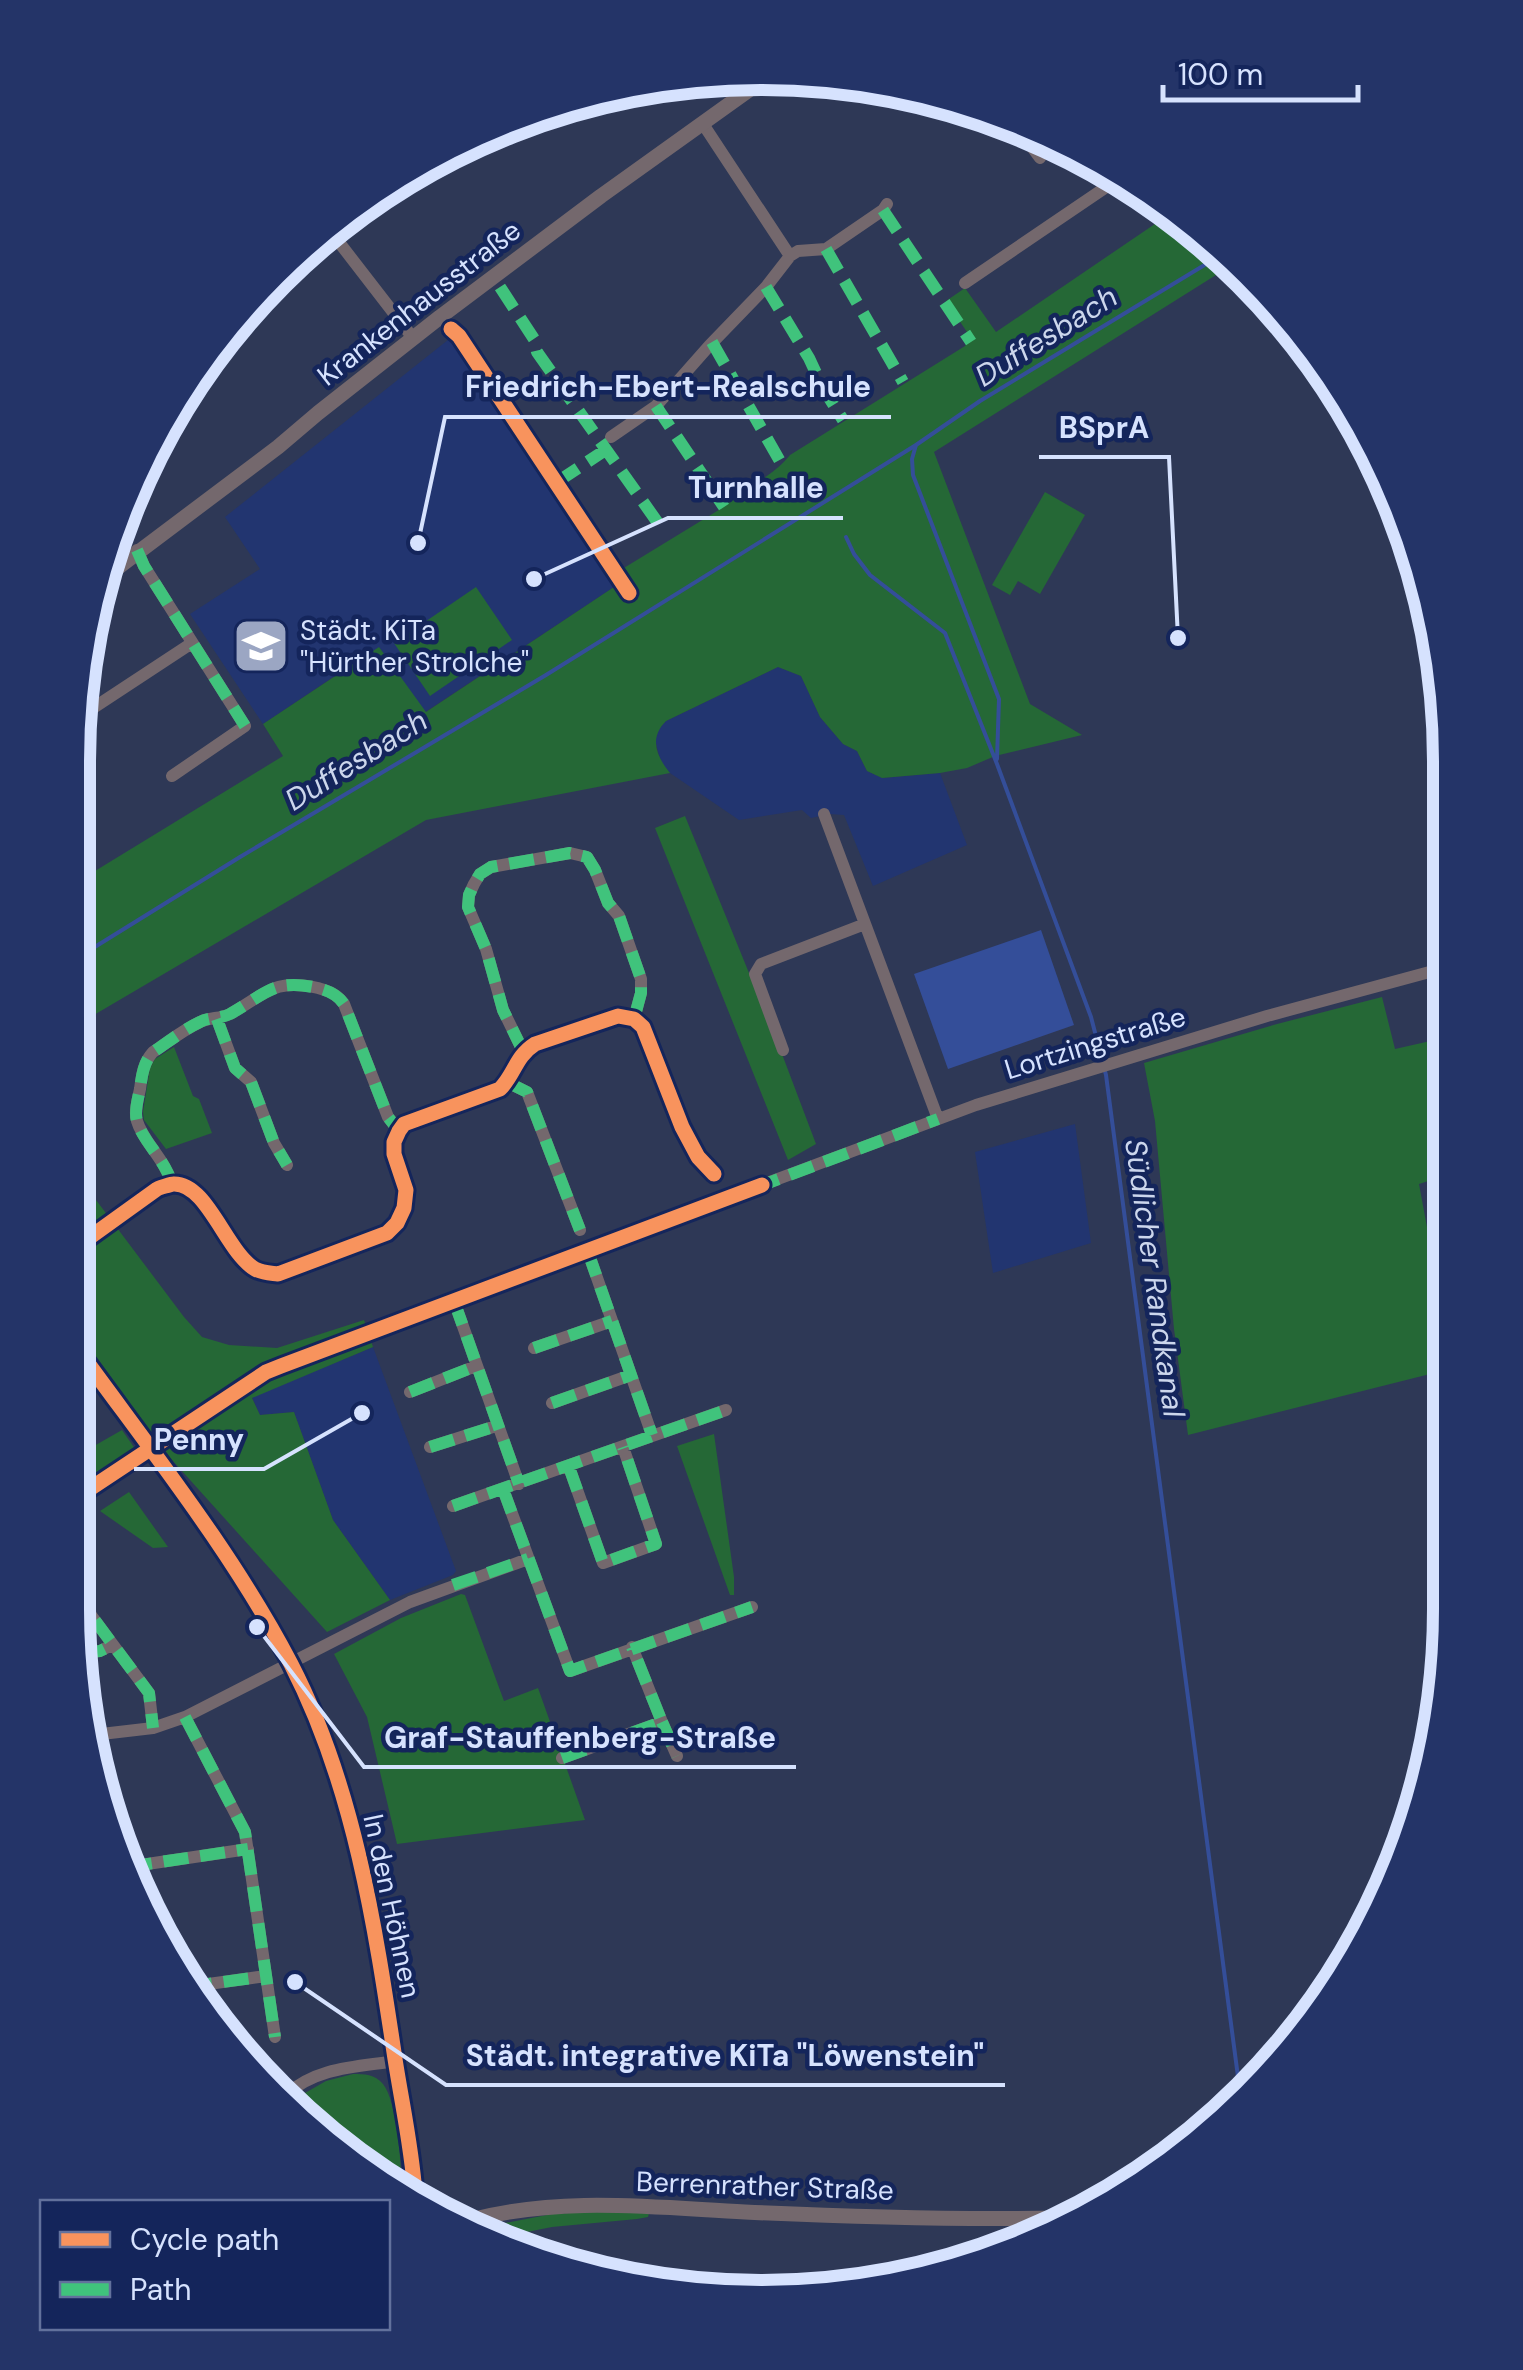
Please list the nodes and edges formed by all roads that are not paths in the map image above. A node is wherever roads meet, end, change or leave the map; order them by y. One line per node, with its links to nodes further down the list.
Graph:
1 (749, 90): 2 (street, Krankenhausstraße)
2 (703, 124): 8 (street); 10 (street, Krankenhausstraße)
3 (1032, 147): 4 (street)
4 (1040, 158)
5 (1108, 187): 9 (street)
6 (887, 204): 8 (street)
7 (338, 241): 10 (street)
8 (790, 256): 11 (street)
9 (965, 283)
10 (413, 338): 12 (street, Krankenhausstraße)
11 (610, 437)
12 (138, 550): 13 (street, Krankenhausstraße); 14 (street)
13 (120, 565)
14 (192, 643): 15 (street); 16 (street)
15 (92, 709)
16 (172, 776)
17 (824, 814): 18 (street)
18 (865, 924): 22 (street); 25 (street)
19 (1433, 971): 25 (street, Lortzingstraße)
20 (217, 1018): 26 (street); 27 (street); 29 (street)
21 (634, 1019): 23 (street); 23 (street); 28 (street)
22 (783, 1050)
23 (523, 1051): 24 (street)
24 (507, 1082): 26 (street); 31 (street)
25 (938, 1119): 30 (street, Lortzingstraße)
26 (399, 1131): 29 (street)
27 (287, 1165)
28 (714, 1174)
29 (172, 1184): 32 (street)
30 (762, 1186)
31 (580, 1230)
32 (90, 1237)
33 (588, 1252): 35 (street)
34 (454, 1301): 38 (street)
35 (612, 1321): 36 (street); 39 (street)
36 (534, 1348)
37 (90, 1366): 57 (street, In den Höhnen)
38 (476, 1366): 40 (street); 43 (street)
39 (631, 1375): 41 (street); 44 (street)
40 (410, 1392)
41 (552, 1403)
42 (726, 1410): 44 (street)
43 (496, 1426): 45 (street); 48 (street)
44 (652, 1435): 46 (street)
45 (430, 1447)
46 (622, 1447): 47 (street); 47 (street)
47 (569, 1467): 48 (street)
48 (518, 1484): 49 (street)
49 (502, 1489): 50 (street); 51 (street)
50 (453, 1506)
51 (528, 1559): 55 (street); 57 (street)
52 (752, 1607): 55 (street)
53 (90, 1616): 54 (street)
54 (112, 1645): 56 (street); 60 (street)
55 (632, 1647): 59 (street)
56 (91, 1652)
57 (291, 1664): 58 (street); 69 (street, In den Höhnen)
58 (185, 1718): 60 (street); 64 (street)
59 (662, 1722): 62 (street); 63 (street)
60 (152, 1728): 61 (street)
61 (102, 1734)
62 (677, 1756)
63 (562, 1758)
64 (248, 1849): 65 (street); 66 (street)
65 (141, 1864)
66 (266, 1976): 67 (street); 68 (street)
67 (205, 1985)
68 (274, 2037)
69 (396, 2061): 70 (street); 71 (street, In den Höhnen)
70 (294, 2089)
71 (413, 2182)
72 (481, 2218): 73 (street, Berrenrather Straße)
73 (1043, 2218)

